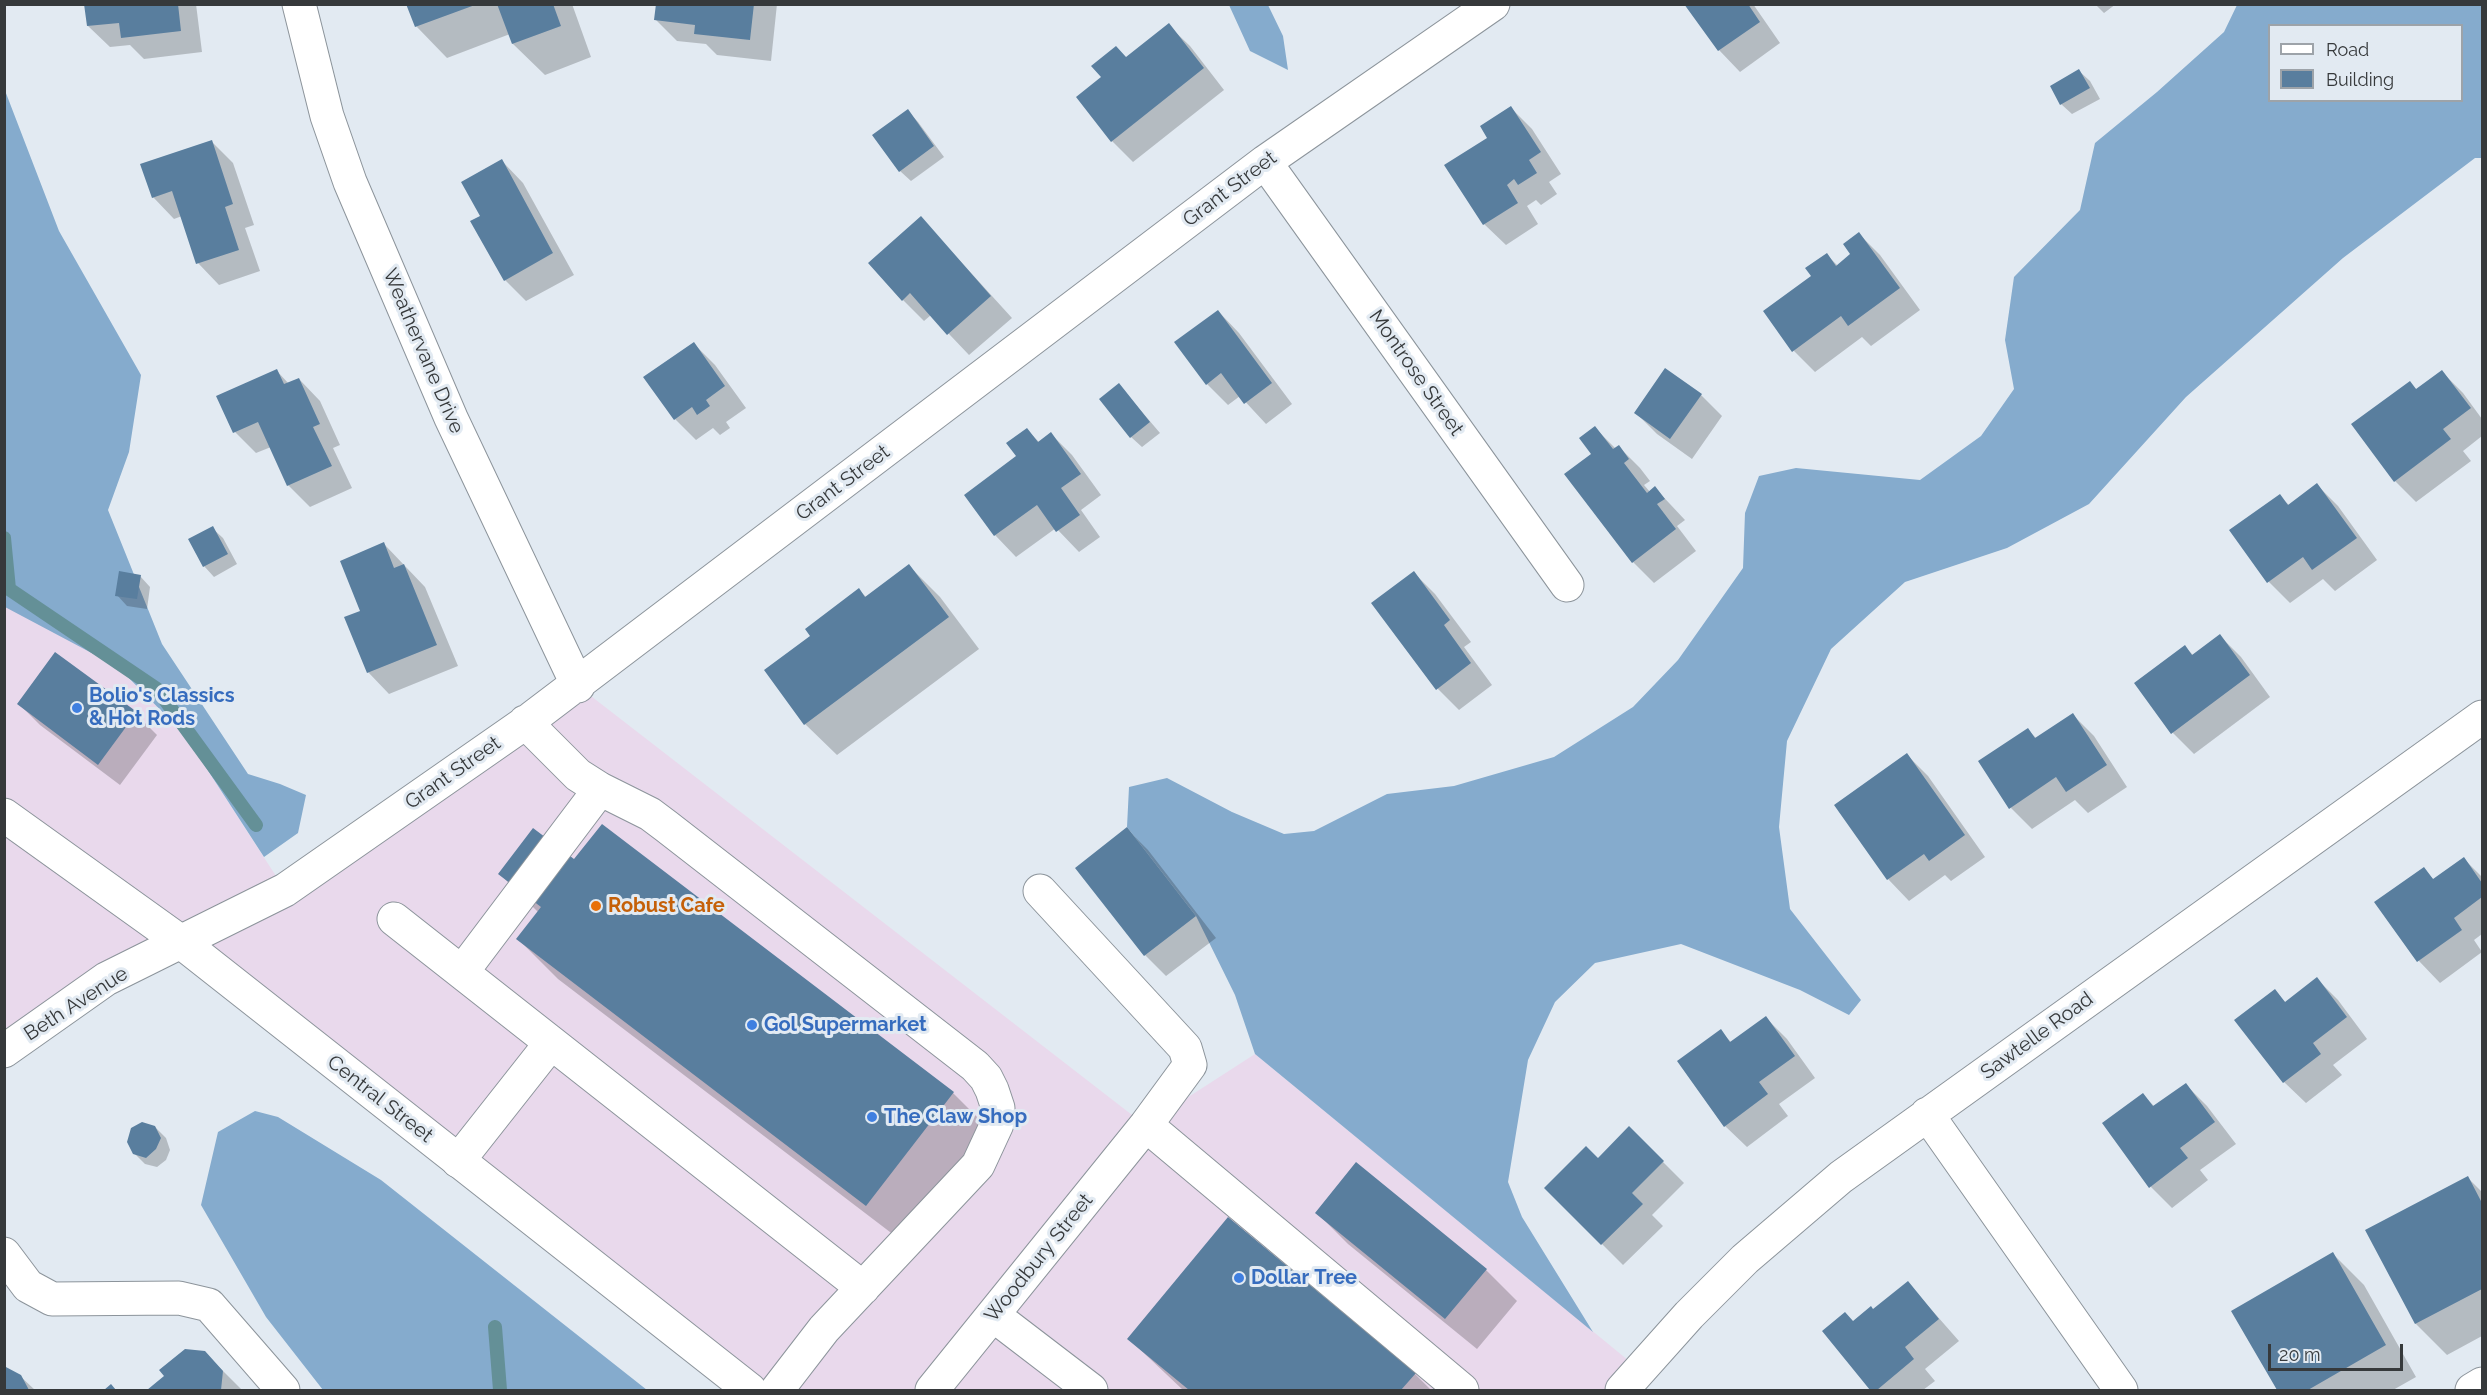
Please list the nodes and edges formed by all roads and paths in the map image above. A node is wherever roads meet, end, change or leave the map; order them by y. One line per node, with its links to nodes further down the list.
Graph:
1 (299, 4): 5 (street, Weathervane Drive)
2 (1493, 4): 3 (street, Grant Street)
3 (1265, 162): 4 (street, Montrose Street); 5 (street, Grant Street)
4 (1567, 585)
5 (578, 686): 7 (street, Grant Street)
6 (2482, 717): 16 (street, Sawtelle Road)
7 (525, 722): 8 (street); 12 (street, Grant Street)
8 (600, 789): 13 (street); 20 (street)
9 (4, 814): 12 (street, Central Street)
10 (1040, 891): 17 (street, Woodbury Street)
11 (394, 919): 13 (street)
12 (181, 942): 15 (street, Beth Avenue); 18 (street, Central Street)
13 (462, 972): 14 (street)
14 (551, 1043): 18 (street); 20 (street)
15 (7, 1046)
16 (1927, 1114): 29 (street, Sawtelle Road); 30 (street)
17 (1146, 1125): 21 (street, Woodbury Street); 28 (street)
18 (458, 1161): 24 (street, Central Street)
19 (4, 1254): 23 (street)
20 (863, 1288): 25 (street)
21 (993, 1315): 26 (street, Woodbury Street); 27 (street)
22 (2482, 1384): 31 (street)
23 (283, 1390)
24 (750, 1390)
25 (777, 1390)
26 (932, 1390)
27 (1091, 1390)
28 (1462, 1390)
29 (1622, 1390)
30 (2121, 1390)
31 (2472, 1390)

